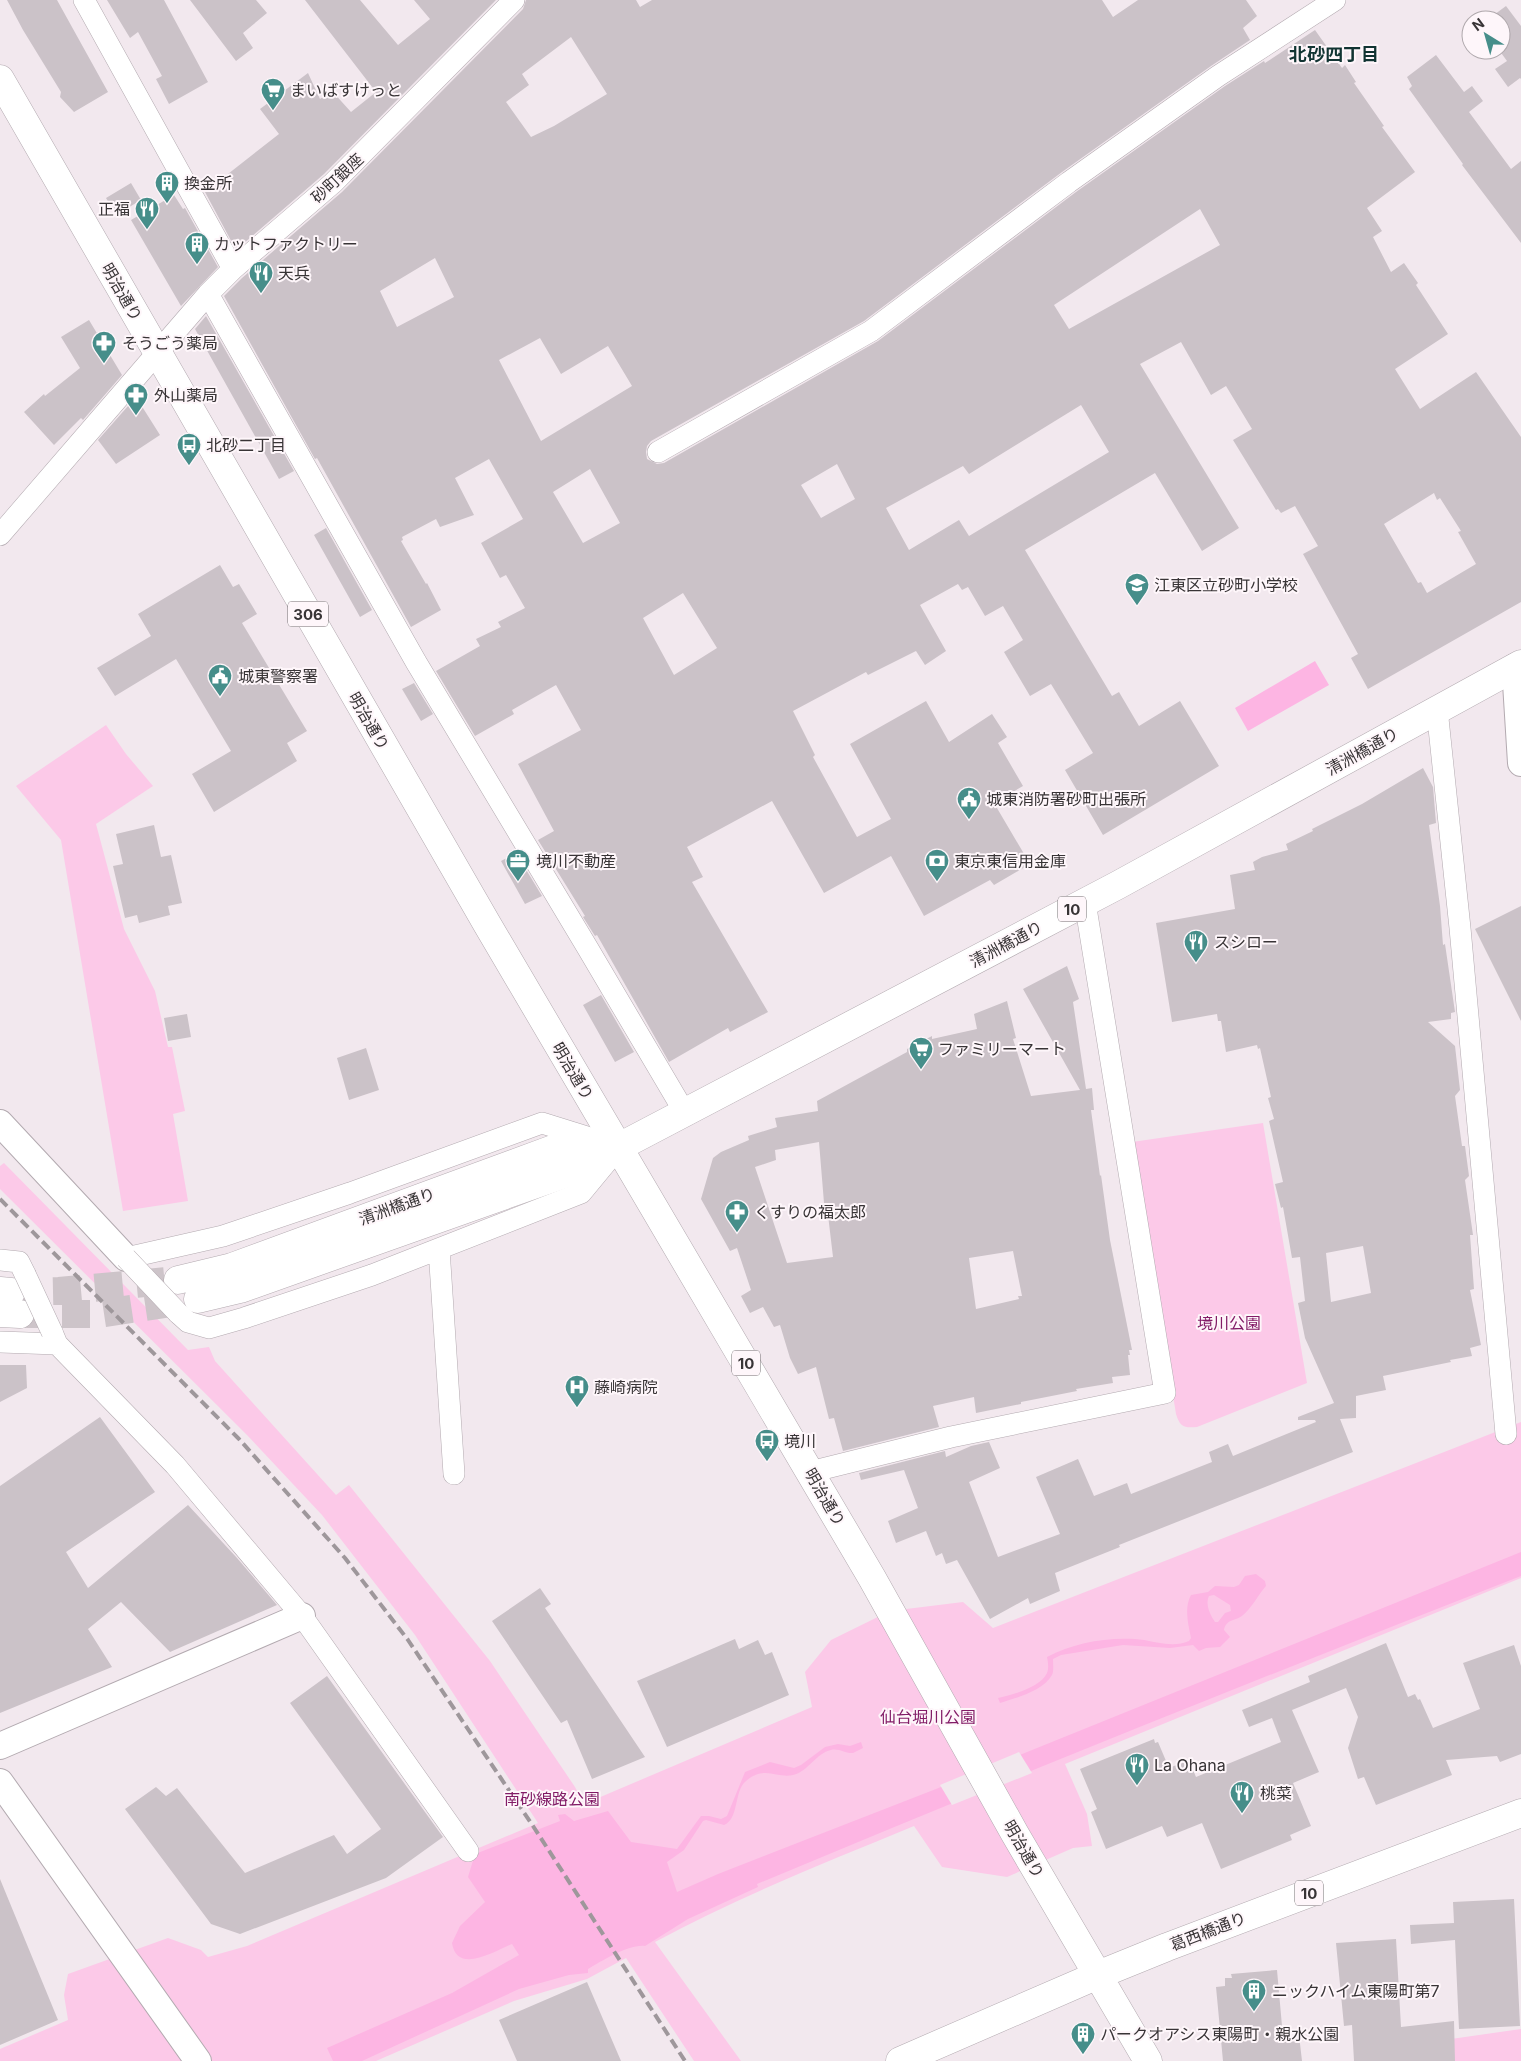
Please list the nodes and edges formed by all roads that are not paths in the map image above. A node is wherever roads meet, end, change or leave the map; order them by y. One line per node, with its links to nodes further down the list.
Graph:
1 (84, 0): 5 (street)
2 (514, 0): 5 (street, 砂町銀座)
3 (1335, 0): 8 (street)
4 (0, 79): 7 (main road, 明治通り / 306)
5 (233, 268): 6 (street, 砂町銀座)
6 (208, 294): 7 (street, 砂町銀座); 14 (street)
7 (157, 354): 9 (street, 砂町銀座); 16 (main road, 明治通り / 306)
8 (658, 452)
9 (0, 535)
10 (1518, 666): 11 (main road, 清洲橋通り / 10); 12 (street)
11 (1437, 709): 13 (main road, 清洲橋通り / 10); 25 (street)
12 (1521, 763)
13 (1085, 902): 14 (main road, 清洲橋通り / 10); 26 (street)
14 (685, 1113): 16 (main road, 清洲橋通り / 10)
15 (0, 1123): 18 (street)
16 (619, 1147): 17 (street); 18 (street); 20 (main road, 清洲橋通り); 22 (main road, 清洲橋通り); 26 (main road, 明治通り / 10)
17 (439, 1249): 22 (street); 27 (street)
18 (126, 1258): 22 (street, bridge)
19 (0, 1260): 21 (street)
20 (178, 1280)
21 (11, 1297): 23 (street, bridge)
22 (188, 1306)
23 (55, 1338): 24 (street); 28 (street)
24 (0, 1342)
25 (1506, 1434)
26 (810, 1472): 33 (main road, 明治通り / 10)
27 (454, 1474)
28 (302, 1616): 29 (street); 32 (street)
29 (0, 1746)
30 (0, 1782): 34 (street)
31 (1521, 1813): 33 (main road, 葛西橋通り / 10)
32 (468, 1852)
33 (1098, 1975): 35 (main road, 葛西橋通り); 36 (main road, 明治通り / 10)
34 (198, 2061)
35 (900, 2061)
36 (1148, 2061)

